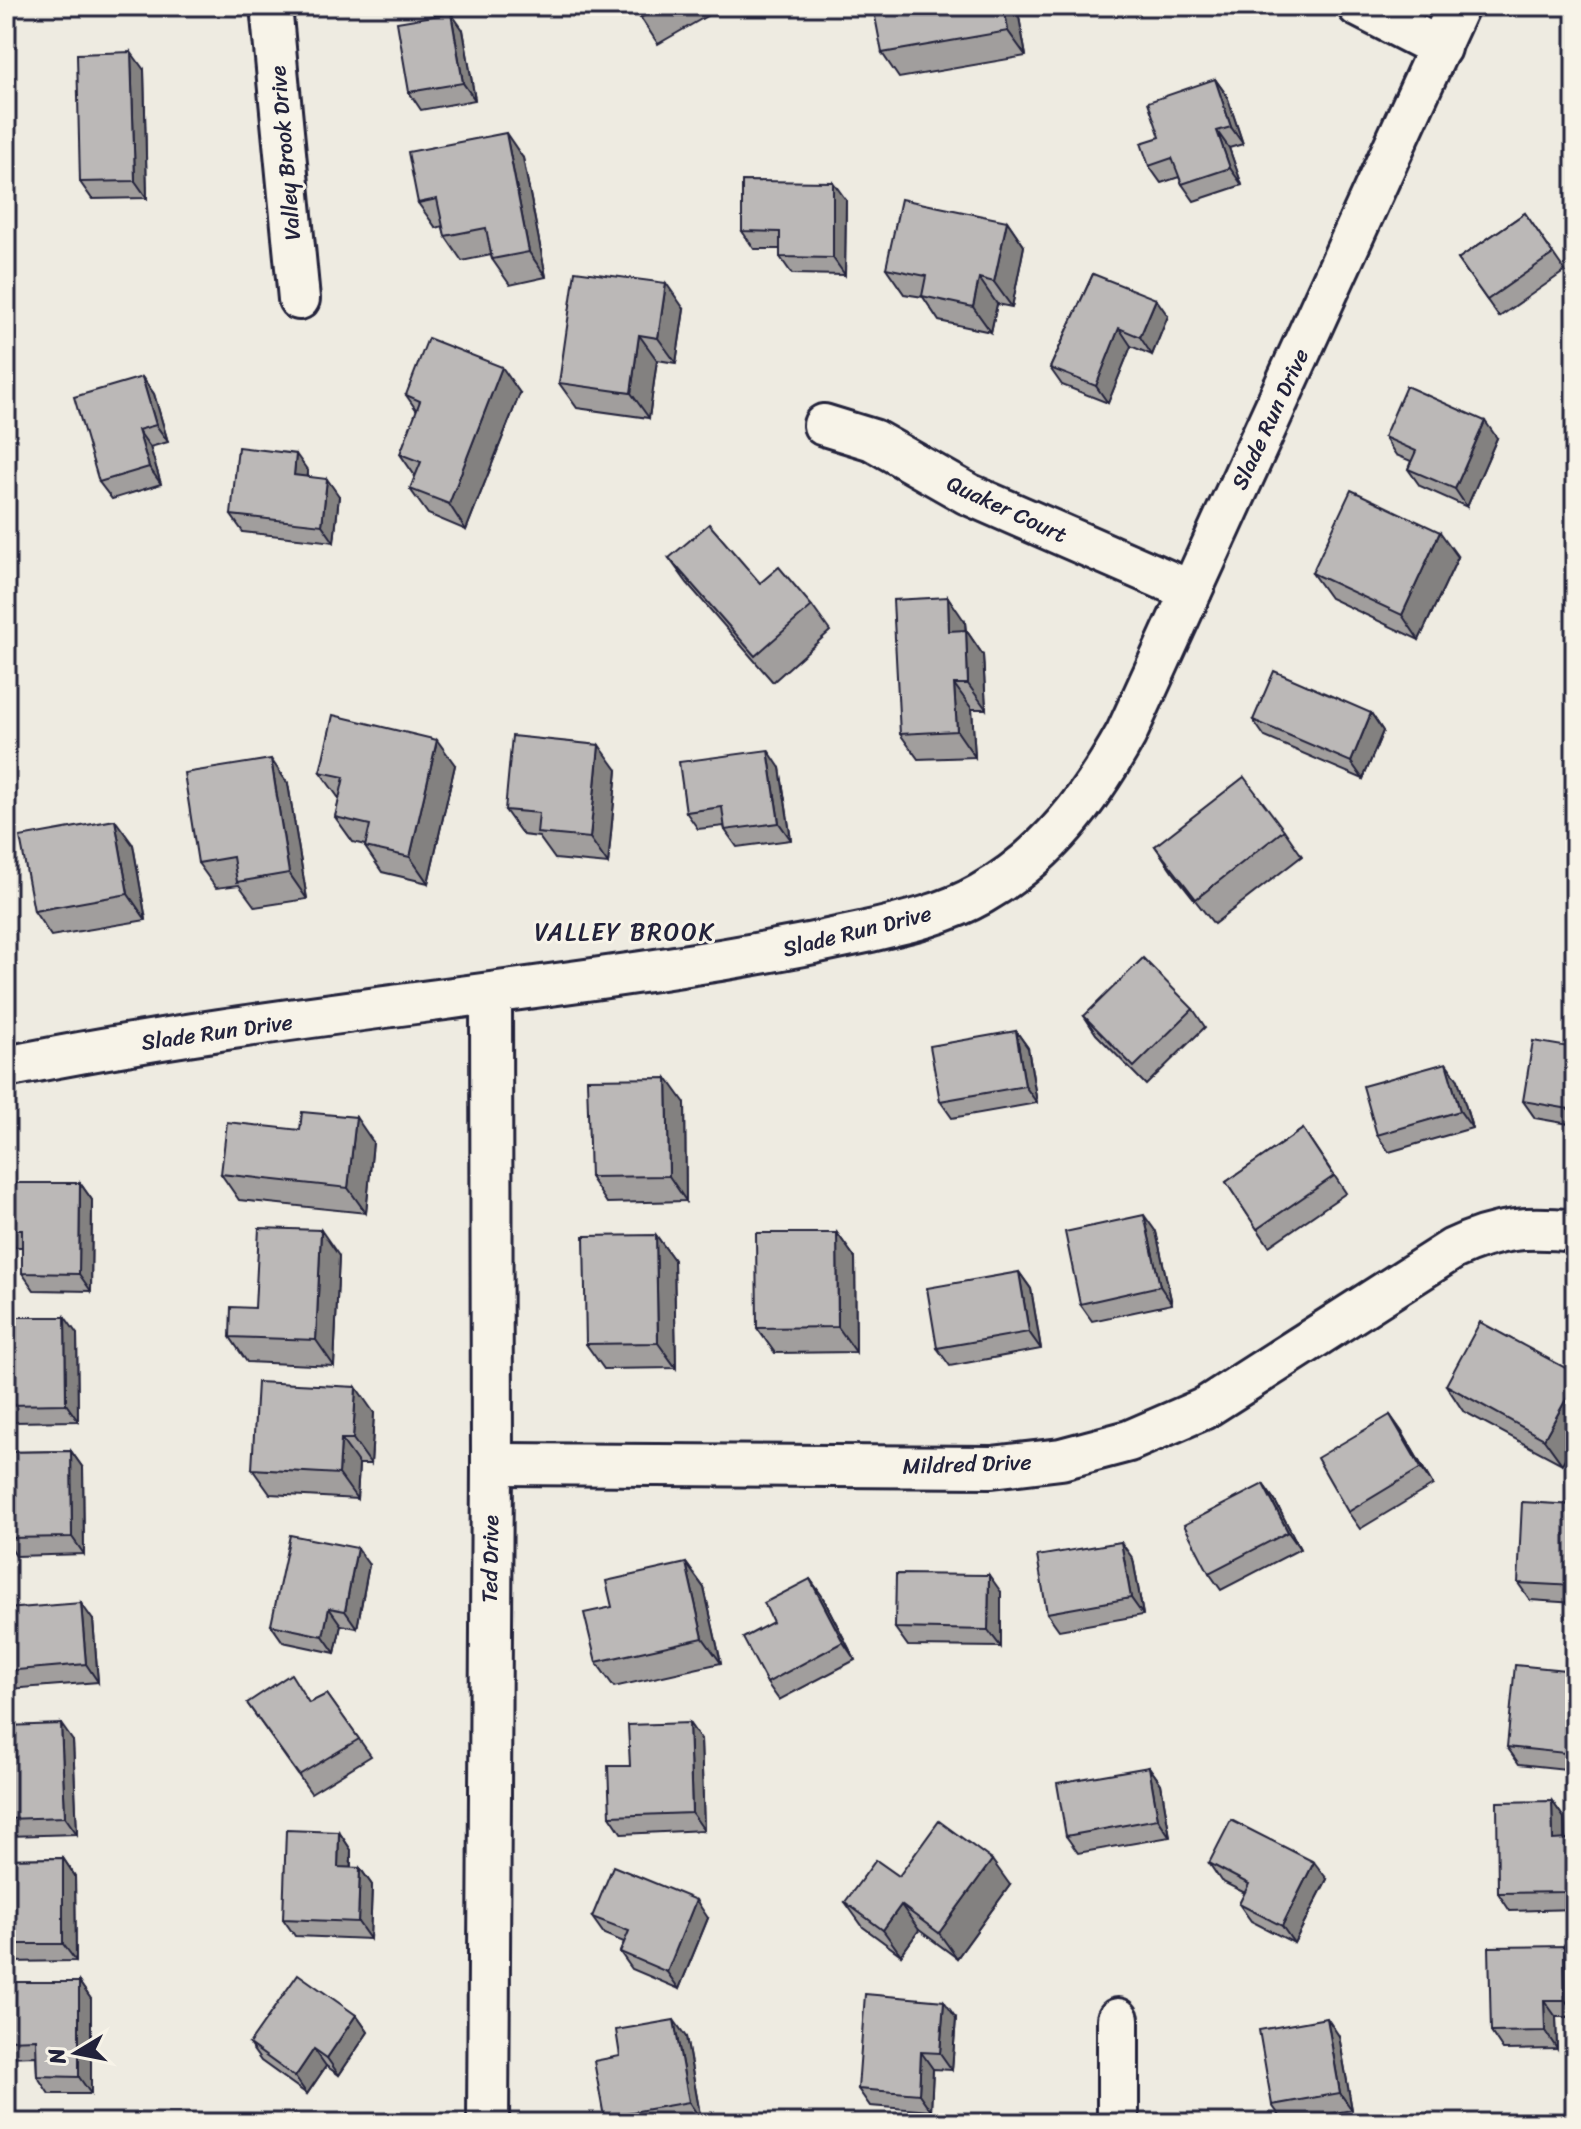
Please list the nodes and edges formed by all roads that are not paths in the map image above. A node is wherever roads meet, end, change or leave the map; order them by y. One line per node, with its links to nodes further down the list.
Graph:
1 (271, 6): 5 (street, Valley Brook Drive)
2 (1358, 6): 4 (street)
3 (1458, 6): 4 (street, Slade Run Drive)
4 (1440, 48): 7 (street, Slade Run Drive)
5 (299, 299)
6 (824, 425): 7 (street, Quaker Court)
7 (1191, 591): 8 (street, Slade Run Drive)
8 (491, 995): 9 (street, Slade Run Drive); 11 (street, Ted Drive)
9 (6, 1067)
10 (1575, 1231): 11 (street, Mildred Drive)
11 (492, 1464): 13 (street, Ted Drive)
12 (1118, 2019): 14 (street)
13 (488, 2123)
14 (1118, 2123)

